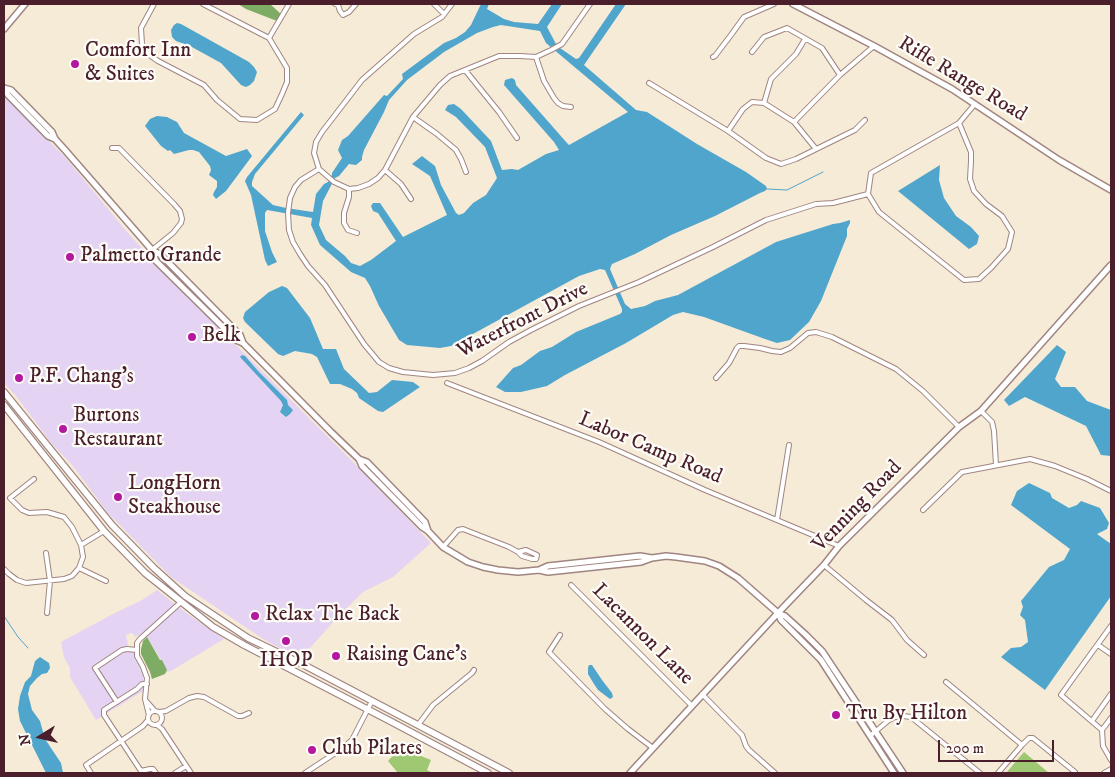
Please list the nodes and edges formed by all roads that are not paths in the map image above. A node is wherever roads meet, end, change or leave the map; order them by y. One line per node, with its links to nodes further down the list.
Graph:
1 (25, 4): 13 (main road)
2 (154, 4): 14 (street)
3 (203, 4): 14 (street)
4 (289, 4): 14 (street)
5 (356, 4): 11 (street)
6 (434, 4): 12 (street)
7 (452, 4): 12 (street)
8 (590, 4): 18 (street)
9 (774, 4): 19 (street)
10 (793, 4): 16 (main road, Rifle Range Road)
11 (338, 5)
12 (444, 14): 39 (street)
13 (4, 29)
14 (269, 38)
15 (805, 39): 17 (street); 21 (street); 25 (street)
16 (874, 46): 21 (street); 26 (main road, Rifle Range Road)
17 (752, 52)
18 (536, 57): 20 (street); 27 (street)
19 (713, 57)
20 (466, 70): 29 (street); 35 (street)
21 (840, 75): 31 (street)
22 (649, 83): 34 (street)
23 (4, 88): 24 (main road); 28 (main road)
24 (13, 100): 28 (main road); 33 (main road)
25 (764, 104): 31 (street); 34 (street)
26 (975, 104): 32 (street); 43 (main road, Rifle Range Road)
27 (571, 107)
28 (29, 109): 33 (main road); 36 (main road)
29 (413, 117): 40 (street); 41 (street)
30 (865, 120): 38 (street)
31 (794, 122): 38 (street)
32 (959, 123): 44 (street); 44 (street)
33 (41, 129): 36 (main road)
34 (728, 131): 38 (street)
35 (516, 138)
36 (55, 139): 47 (main road)
37 (112, 148): 47 (street)
38 (816, 149)
39 (319, 169): 42 (street); 44 (street, Waterfront Drive)
40 (385, 170): 42 (street); 45 (street)
41 (466, 172)
42 (349, 189): 46 (street)
43 (1111, 190)
44 (868, 194)
45 (411, 199)
46 (357, 233)
47 (152, 250): 64 (main road)
48 (1111, 265): 53 (main road, Venning Road)
49 (716, 378): 54 (street)
50 (448, 383): 60 (street, Labor Camp Road)
51 (4, 392): 88 (highway)
52 (4, 406): 61 (highway)
53 (981, 411): 54 (main road, Venning Road); 56 (street)
54 (959, 427): 63 (main road, Venning Road)
55 (789, 445): 60 (street)
56 (996, 465): 58 (street); 59 (street)
57 (34, 479): 62 (street)
58 (1111, 491)
59 (923, 510)
60 (776, 520): 63 (street, Labor Camp Road)
61 (104, 531): 62 (street); 73 (highway)
62 (81, 545): 68 (street)
63 (839, 546): 67 (main road, Venning Road)
64 (443, 547): 65 (street); 74 (main road)
65 (518, 552)
66 (46, 553): 70 (street)
67 (824, 565): 74 (main road, Venning Road); 81 (street)
68 (79, 568): 70 (street); 71 (street)
69 (4, 569): 70 (street)
70 (50, 581): 75 (street)
71 (106, 581)
72 (571, 585): 90 (street, Lacannon Lane)
73 (181, 602): 79 (street); 91 (highway)
74 (778, 612): 85 (main road, Venning Road); 104 (main road); 105 (main road)
75 (47, 613)
76 (1111, 626): 78 (street)
77 (560, 635): 108 (street)
78 (1098, 645): 80 (street); 96 (street)
79 (137, 650): 84 (street); 89 (street)
80 (1111, 654)
81 (924, 655)
82 (474, 670): 101 (street)
83 (946, 682): 107 (street)
84 (147, 684): 87 (street); 89 (street)
85 (702, 694): 90 (main road, Venning Road); 122 (street)
86 (1111, 694): 96 (street)
87 (145, 699): 92 (street); 94 (street)
88 (372, 701): 91 (street); 101 (highway)
89 (117, 702): 106 (street)
90 (692, 706): 108 (main road, Venning Road)
91 (368, 709): 118 (street); 119 (highway)
92 (159, 713): 93 (street); 94 (street); 97 (street)
93 (249, 713)
94 (148, 718): 98 (street); 99 (street)
95 (1111, 718): 103 (street)
96 (1092, 721): 103 (street)
97 (161, 722): 100 (street); 102 (street)
98 (152, 724): 99 (street); 100 (street)
99 (144, 726): 106 (street)
100 (157, 726): 102 (street)
101 (418, 726): 120 (highway)
102 (162, 729): 110 (street)
103 (1102, 730): 109 (street)
104 (876, 731): 105 (street); 124 (main road); 125 (street)
105 (870, 736): 123 (main road)
106 (121, 742): 112 (street); 114 (street)
107 (1022, 745): 113 (street); 126 (street)
108 (653, 748): 121 (main road, Venning Road)
109 (1111, 760)
110 (186, 766): 116 (street); 117 (street)
111 (1111, 769): 127 (street)
112 (140, 772): 115 (street)
113 (1075, 772)
114 (91, 773)
115 (156, 773)
116 (175, 773)
117 (191, 773)
118 (305, 773)
119 (488, 773)
120 (509, 773)
121 (630, 773)
122 (775, 773)
123 (894, 773)
124 (903, 773)
125 (980, 773)
126 (998, 773)
127 (1104, 773)

